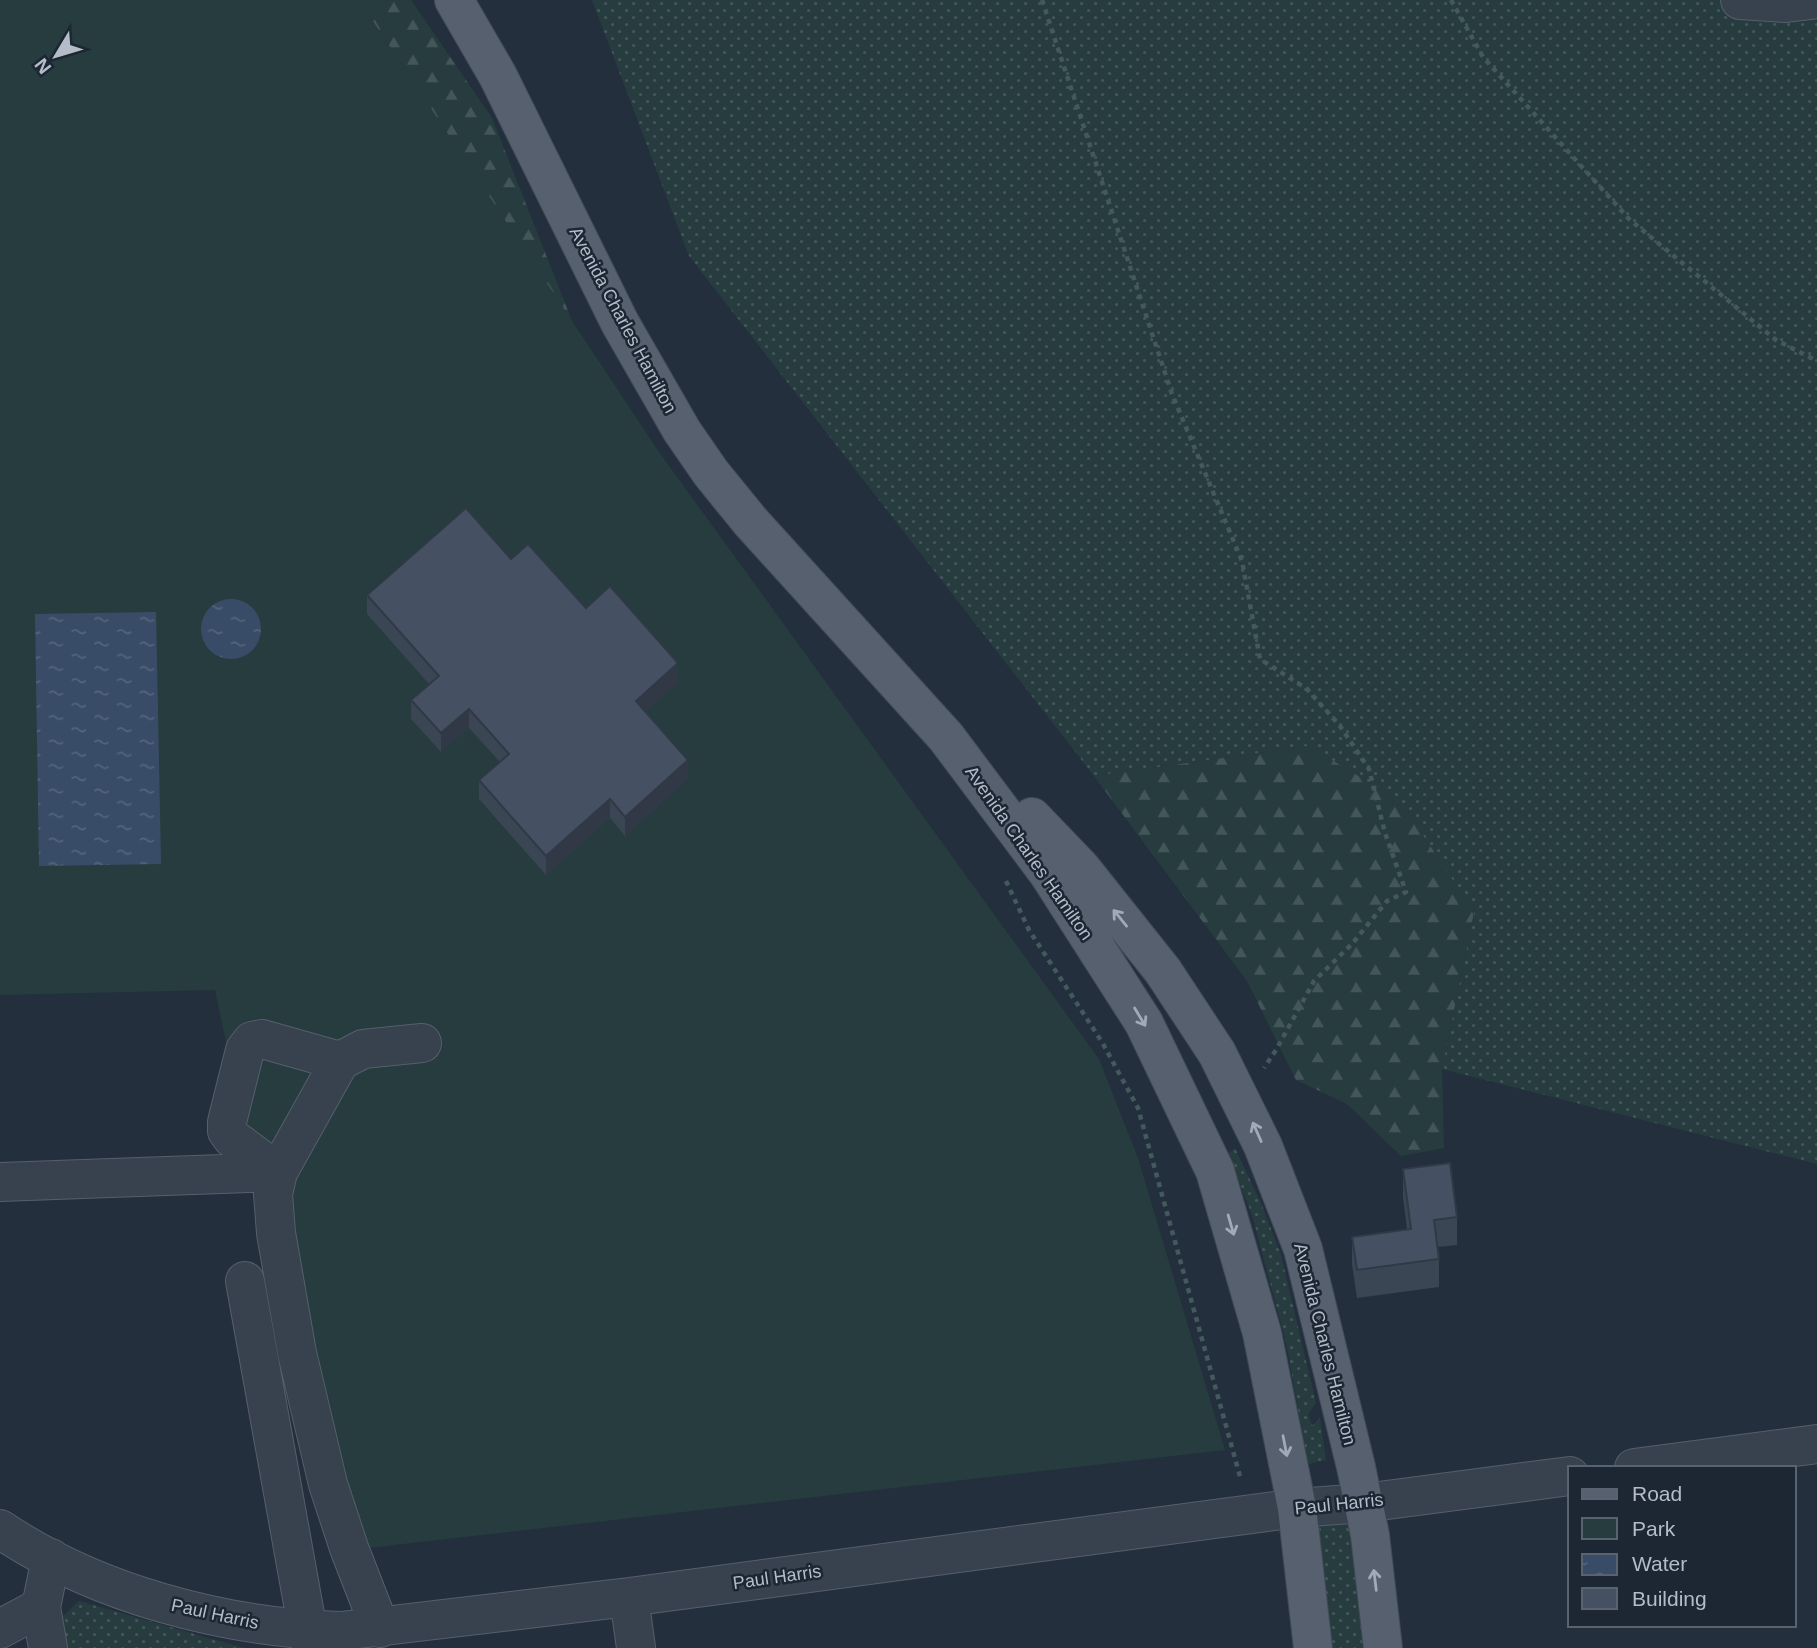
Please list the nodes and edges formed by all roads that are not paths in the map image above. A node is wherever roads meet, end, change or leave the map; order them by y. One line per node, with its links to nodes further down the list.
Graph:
1 (454, 0): 4 (main road, Avenida Charles Hamilton)
2 (1740, 0): 3 (street)
3 (1811, 0)
4 (946, 737): 13 (main road, Avenida Charles Hamilton, one-way to 4); 14 (main road, Avenida Charles Hamilton, one-way to 14)
5 (422, 1043): 6 (street)
6 (341, 1061): 7 (street); 7 (street)
7 (278, 1172): 8 (street); 19 (street)
8 (0, 1182)
9 (245, 1281): 21 (street)
10 (1817, 1444): 11 (street)
11 (1649, 1466)
12 (1568, 1476): 13 (street, Paul Harris)
13 (1364, 1503): 14 (street, Paul Harris); 25 (main road, Avenida Charles Hamilton, one-way to 13)
14 (1297, 1508): 17 (street, Paul Harris); 24 (main road, Avenida Charles Hamilton)
15 (0, 1529): 16 (street, Paul Harris)
16 (51, 1558): 18 (street); 21 (street, Paul Harris)
17 (629, 1597): 19 (street, Paul Harris); 23 (street)
18 (41, 1607): 20 (street); 22 (street)
19 (380, 1628): 21 (street, Paul Harris)
20 (0, 1629)
21 (310, 1639)
22 (48, 1648)
23 (636, 1648)
24 (1313, 1648)
25 (1382, 1648)

